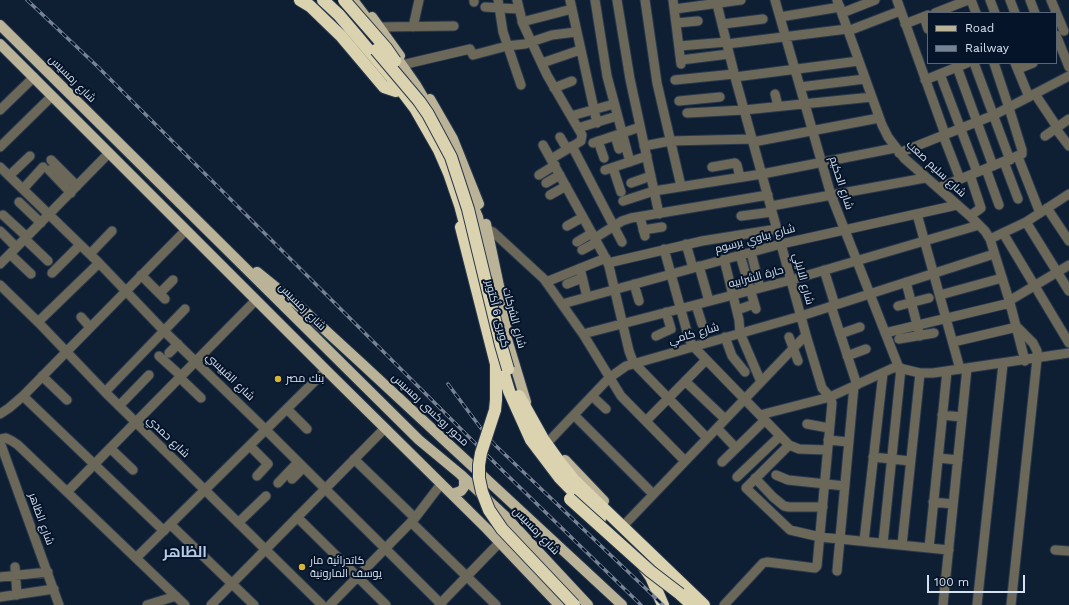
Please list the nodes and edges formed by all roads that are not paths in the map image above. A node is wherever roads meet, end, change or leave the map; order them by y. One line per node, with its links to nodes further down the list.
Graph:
1 (300, 0): 82 (highway)
2 (317, 0): 82 (highway, كوبرى 6 أكتوبر)
3 (323, 0): 172 (highway)
4 (332, 0): 82 (highway, كوبرى 6 أكتوبر, bridge)
5 (344, 0): 82 (highway, bridge)
6 (353, 0): 179 (main road, شارع الشركات)
7 (361, 0): 47 (main road, شارع الشركات)
8 (419, 0): 48 (street)
9 (595, 0): 92 (street)
10 (617, 0): 108 (street)
11 (645, 0): 118 (street)
12 (741, 0): 22 (street)
13 (775, 0): 37 (street, شارع الحكيم)
14 (875, 0): 28 (street)
15 (897, 0): 29 (street)
16 (968, 0): 30 (street)
17 (971, 0): 31 (street)
18 (990, 0): 32 (street)
19 (1010, 0): 33 (street)
20 (1030, 0): 34 (street)
21 (1051, 0): 35 (street)
22 (716, 2): 26 (street); 43 (street, شارع الاليلي)
23 (498, 4): 24 (street); 27 (street); 56 (street)
24 (517, 4): 41 (street)
25 (571, 5): 41 (street); 50 (street)
26 (674, 5): 42 (street)
27 (485, 7)
28 (840, 7): 37 (street); 49 (street, شارع سليم صعب)
29 (900, 11): 44 (street); 49 (street)
30 (941, 12)
31 (976, 12)
32 (995, 12)
33 (1015, 12)
34 (1035, 12)
35 (1055, 12)
36 (926, 16): 44 (street)
37 (780, 17): 52 (street, شارع الحكيم)
38 (763, 19): 43 (street)
39 (1057, 19): 51 (street)
40 (698, 20): 42 (street)
41 (522, 22): 53 (street)
42 (676, 24): 57 (street)
43 (722, 24): 54 (street, شارع الاليلي)
44 (905, 24): 65 (street)
45 (0, 25): 189 (main road, شارع رمسيس)
46 (454, 26): 48 (street)
47 (378, 27): 48 (street); 64 (main road, شارع الشركات)
48 (413, 27)
49 (848, 30): 52 (street); 62 (street, شارع سليم صعب)
50 (576, 32): 53 (street); 58 (street)
51 (1061, 32): 59 (street)
52 (786, 37): 54 (street); 72 (street, شارع الحكيم)
53 (532, 42): 56 (street); 63 (street)
54 (727, 43): 57 (street); 60 (street, شارع الاليلي)
55 (0, 44): 76 (main road)
56 (507, 46): 64 (street); 81 (street)
57 (679, 46): 60 (street)
58 (580, 50): 63 (street); 97 (street)
59 (1059, 53): 71 (street)
60 (729, 54): 74 (street, شارع الاليلي)
61 (927, 60): 65 (street)
62 (859, 61): 72 (street); 77 (street, شارع سليم صعب)
63 (542, 63): 84 (street)
64 (406, 64): 179 (main road, شارع الشركات)
65 (919, 64): 79 (street)
66 (962, 64): 73 (street); 107 (street)
67 (974, 64): 101 (street)
68 (994, 64): 95 (street)
69 (1027, 64): 70 (street)
70 (1016, 66): 87 (street)
71 (1069, 67)
72 (795, 69): 74 (street); 83 (street, شارع الحكيم)
73 (940, 74): 79 (street); 109 (street)
74 (734, 75): 78 (street); 98 (street, شارع الاليلي)
75 (1069, 76): 87 (street)
76 (34, 77): 86 (main road); 96 (street)
77 (865, 78): 83 (street); 89 (street, شارع سليم صعب)
78 (675, 80)
79 (925, 80): 114 (street)
80 (572, 81): 84 (street)
81 (521, 85)
82 (401, 87): 291 (highway, كوبرى 6 أكتوبر); 379 (highway, كوبرى 6 أكتوبر, bridge)
83 (800, 87): 93 (street, شارع الحكيم)
84 (554, 88): 102 (street)
85 (775, 94): 94 (street)
86 (52, 96): 122 (street); 126 (main road)
87 (1032, 96): 95 (street); 110 (street)
88 (720, 97): 90 (street)
89 (872, 97): 93 (street); 104 (street, شارع سليم صعب)
90 (708, 98): 91 (street); 99 (street)
91 (679, 101)
92 (614, 104): 97 (street); 103 (street)
93 (805, 104): 94 (street); 111 (street, شارع الحكيم)
94 (778, 106): 98 (street)
95 (1009, 108): 101 (street); 130 (street)
96 (0, 110)
97 (594, 110): 102 (street); 106 (street)
98 (744, 110): 99 (street); 117 (street, شارع الاليلي)
99 (710, 112): 100 (street)
100 (687, 113)
101 (994, 115): 107 (street); 130 (street)
102 (571, 116): 112 (street)
103 (617, 116): 106 (street); 113 (street)
104 (879, 118): 111 (street); 125 (street, شارع سليم صعب)
105 (1069, 119): 110 (street)
106 (597, 122): 112 (street)
107 (976, 122): 109 (street); 136 (street)
108 (640, 127): 113 (street); 120 (street)
109 (961, 128): 114 (street); 138 (street)
110 (1057, 128): 115 (street); 121 (street)
111 (813, 130): 117 (street); 133 (street, شارع الحكيم)
112 (580, 131): 123 (street)
113 (618, 134): 124 (street); 129 (street); 132 (street)
114 (944, 135): 125 (street); 145 (street)
115 (1045, 136)
116 (560, 137): 123 (street)
117 (752, 140): 118 (street); 137 (street, شارع الاليلي)
118 (670, 141): 120 (street); 149 (street)
119 (543, 145): 131 (street)
120 (644, 146): 128 (street)
121 (1069, 146)
122 (0, 147)
123 (570, 148): 131 (street); 177 (street)
124 (619, 149)
125 (897, 151): 133 (street); 144 (street, شارع سليم صعب)
126 (109, 153): 152 (street); 181 (main road)
127 (30, 156): 141 (street)
128 (646, 156): 132 (street); 142 (street)
129 (604, 158)
130 (1010, 160): 136 (street); 158 (street); 163 (street)
131 (553, 162): 139 (street); 140 (street)
132 (630, 162): 153 (street)
133 (822, 162): 137 (street); 157 (street, شارع الحكيم)
134 (0, 167): 141 (street, شارع القبيسي)
135 (712, 167): 143 (street)
136 (990, 168): 138 (street); 161 (street)
137 (762, 174): 143 (street); 156 (street, شارع الاليلي)
138 (974, 174): 145 (street); 169 (street)
139 (539, 175)
140 (560, 175): 146 (street); 148 (street)
141 (10, 176): 151 (street, شارع القبيسي)
142 (651, 176): 147 (street); 153 (street)
143 (740, 177): 149 (street)
144 (925, 178): 150 (street, شارع سليم صعب); 157 (street)
145 (960, 179): 150 (street)
146 (546, 183)
147 (630, 183)
148 (566, 186): 155 (street); 170 (street)
149 (681, 186): 153 (street)
150 (938, 188): 160 (street, شارع سليم صعب)
151 (23, 189): 152 (street); 167 (street, شارع القبيسي)
152 (74, 189): 167 (street)
153 (654, 191): 164 (street)
154 (1069, 194): 163 (street)
155 (550, 195)
156 (768, 195): 162 (street, شارع الاليلي); 164 (street)
157 (831, 195): 162 (street); 182 (street, شارع الحكيم)
158 (1018, 198)
159 (19, 202): 174 (street)
160 (957, 205): 165 (street, شارع بباوي برسوم); 169 (street, شارع سليم صعب)
161 (999, 205)
162 (771, 209): 168 (street); 180 (street, شارع الاليلي)
163 (1044, 211): 173 (street); 192 (street)
164 (659, 214): 171 (street)
165 (917, 214): 182 (street, شارع بباوي برسوم); 191 (street)
166 (3, 215): 186 (street)
167 (48, 215): 174 (street); 196 (street, شارع القبيسي)
168 (741, 216)
169 (970, 216): 175 (street, شارع سليم صعب)
170 (584, 217): 176 (street); 187 (street)
171 (640, 217): 177 (street); 178 (street)
172 (464, 218): 179 (main road); 188 (highway)
173 (1026, 222): 185 (street); 214 (street)
174 (41, 223): 186 (street)
175 (979, 225): 190 (street, شارع سليم صعب); 191 (street, حارة الشرابيه)
176 (567, 226)
177 (614, 226): 187 (street); 193 (street)
178 (662, 227)
179 (484, 229): 188 (main road); 224 (street); 336 (main road, شارع الشركات); 423 (main road, شارع الشركات)
180 (777, 229): 194 (street); 195 (street, شارع الاليلي)
181 (186, 230): 219 (street); 240 (main road)
182 (845, 230): 195 (street, شارع بباوي برسوم); 207 (street, شارع الحكيم)
183 (0, 231): 199 (street)
184 (112, 231): 201 (street)
185 (1003, 233): 190 (street); 229 (street)
186 (26, 238): 199 (street); 205 (street)
187 (595, 238): 197 (street); 206 (street)
188 (469, 239): 379 (highway)
189 (216, 240): 358 (main road, شارع رمسيس); 419 (main road, محور روكسى رمسيس)
190 (990, 240): 202 (street, شارع سليم صعب)
191 (925, 241): 207 (street, حارة الشرابيه); 216 (street)
192 (1069, 241)
193 (622, 242)
194 (686, 244): 198 (street); 211 (street)
195 (781, 244): 200 (street, شارع بباوي برسوم); 223 (street, شارع الاليلي)
196 (80, 245): 201 (street, شارع القبيسي); 215 (street)
197 (580, 246)
198 (664, 249): 206 (street); 218 (street)
199 (13, 250): 209 (street); 217 (street)
200 (750, 252): 203 (street, شارع بباوي برسوم); 230 (street)
201 (90, 254): 208 (street, شارع القبيسي)
202 (994, 254): 216 (street, شارع كامي); 221 (street, شارع سليم صعب)
203 (740, 255): 204 (street, شارع بباوي برسوم); 232 (street)
204 (724, 259): 211 (street, شارع بباوي برسوم); 236 (street)
205 (48, 260)
206 (607, 261): 212 (street); 231 (street)
207 (857, 261): 213 (street, حارة الشرابيه); 235 (street, شارع الحكيم)
208 (99, 263): 233 (street, شارع القبيسي); 256 (street)
209 (0, 264)
210 (1069, 266): 214 (street)
211 (696, 267): 218 (street, شارع بباوي برسوم); 242 (street)
212 (580, 268): 220 (street); 224 (street)
213 (824, 270): 223 (street, حارة الشرابيه); 247 (street)
214 (1057, 272): 229 (street); 234 (street)
215 (52, 273)
216 (934, 273): 225 (street, شارع كامي); 237 (street)
217 (31, 274)
218 (672, 274): 227 (street, شارع بباوي برسوم); 249 (street)
219 (141, 275): 222 (street); 233 (street)
220 (582, 278): 226 (street); 238 (street)
221 (1002, 278): 237 (street); 243 (street, شارع سليم صعب)
222 (173, 280)
223 (791, 280): 230 (street, حارة الشرابيه); 253 (street, شارع الاليلي)
224 (546, 282): 245 (street)
225 (906, 282): 235 (street, شارع كامي); 244 (street)
226 (567, 284)
227 (634, 284): 231 (street, شارع بباوي برسوم); 241 (street)
228 (0, 285): 256 (street, شارع حمدي)
229 (1034, 286): 243 (street); 276 (street)
230 (760, 288): 232 (street, حارة الشرابيه)
231 (614, 289): 238 (street, شارع بباوي برسوم); 258 (street)
232 (750, 290): 236 (street, حارة الشرابيه); 251 (street)
233 (126, 291): 260 (street); 263 (street, شارع القبيسي)
234 (1069, 291)
235 (869, 293): 247 (street, شارع كامي); 265 (street, شارع الحكيم)
236 (733, 295): 242 (street, حارة الشرابيه); 251 (street)
237 (940, 295): 255 (street)
238 (587, 297): 245 (street, شارع بباوي برسوم)
239 (929, 298): 244 (street)
240 (256, 300): 288 (street); 296 (main road)
241 (639, 301)
242 (709, 301): 246 (street, حارة الشرابيه)
243 (1009, 302): 255 (street); 262 (street, شارع سليم صعب)
244 (912, 303): 248 (street); 259 (street)
245 (562, 304): 267 (street)
246 (696, 304): 249 (street, حارة الشرابيه); 257 (street)
247 (833, 306): 253 (street, شارع كامي); 268 (street)
248 (898, 306)
249 (681, 308): 252 (street, حارة الشرابيه); 257 (street)
250 (185, 309): 263 (street)
251 (737, 310): 264 (street)
252 (666, 312): 258 (street, حارة الشرابيه); 270 (street)
253 (801, 316): 264 (street, شارع كامي); 269 (street, شارع الاليلي)
254 (81, 317): 260 (street)
255 (946, 318): 259 (street); 275 (street)
256 (38, 322): 281 (street, شارع حمدي)
257 (685, 322): 278 (street)
258 (623, 324): 267 (street, حارة الشرابيه); 292 (street)
259 (918, 325): 265 (street); 271 (street)
260 (90, 327): 281 (street)
261 (860, 327): 268 (street)
262 (1017, 327): 275 (street); 286 (street, شارع سليم صعب); 290 (street, شارع سليم صعب)
263 (164, 331): 277 (street, شارع القبيسي); 308 (street)
264 (740, 333): 272 (street, شارع كامي); 306 (street)
265 (885, 333): 294 (street, شارع الحكيم)
266 (934, 333): 271 (street)
267 (583, 334): 304 (street)
268 (840, 334): 285 (street)
269 (806, 335): 279 (street); 311 (street, شارع الاليلي)
270 (656, 336)
271 (920, 336): 274 (street)
272 (725, 337): 278 (street, شارع كامي); 298 (street)
273 (789, 337): 279 (street)
274 (899, 339)
275 (953, 342): 295 (street)
276 (1069, 343)
277 (178, 344): 282 (street); 288 (street, شارع القبيسي)
278 (693, 346): 287 (street); 292 (street, شارع كامي)
279 (793, 348): 289 (street); 306 (street)
280 (866, 348): 285 (street)
281 (66, 352): 302 (street); 308 (street, شارع حمدي)
282 (170, 353)
283 (1069, 354): 286 (street)
284 (159, 356): 303 (street)
285 (847, 356): 307 (street)
286 (1038, 359): 290 (street); 428 (street)
287 (706, 360): 305 (street); 314 (street)
288 (196, 361): 303 (street); 332 (street, شارع القبيسي)
289 (798, 361)
290 (1025, 361): 293 (street)
291 (496, 363): 417 (highway, bridge); 421 (highway, كوبرى 6 أكتوبر, bridge)
292 (635, 363): 304 (street, شارع كامي); 313 (street)
293 (1003, 364): 295 (street); 427 (street)
294 (900, 368): 299 (street); 300 (street); 347 (street)
295 (964, 369): 297 (street); 322 (street)
296 (326, 370): 317 (street); 328 (main road)
297 (946, 371): 300 (street); 321 (street)
298 (745, 372)
299 (883, 373): 307 (street); 345 (street)
300 (920, 373): 351 (street)
301 (149, 375): 316 (street)
302 (42, 376): 309 (street); 315 (street)
303 (180, 377): 312 (street); 326 (street)
304 (609, 378): 310 (street, شارع كامي); 325 (street)
305 (685, 381): 313 (street); 324 (street)
306 (761, 382): 314 (street)
307 (855, 386): 311 (street); 339 (street)
308 (105, 392): 316 (street, شارع حمدي)
309 (23, 396): 319 (street); 353 (street)
310 (592, 396): 318 (street); 320 (street, شارع كامي)
311 (830, 397): 323 (street); 330 (street)
312 (201, 398)
313 (668, 398): 325 (street); 334 (street)
314 (744, 399): 323 (street); 324 (street)
315 (67, 400)
316 (119, 406): 326 (street, شارع حمدي)
317 (287, 409): 331 (street); 332 (street)
318 (606, 409)
319 (0, 414)
320 (574, 415): 336 (street, شارع كامي); 370 (street)
321 (942, 415): 322 (street); 346 (street)
322 (962, 417): 349 (street)
323 (762, 418): 333 (street); 343 (street)
324 (725, 419): 329 (street)
325 (646, 421): 350 (street)
326 (136, 422): 342 (street); 367 (street, شارع حمدي)
327 (808, 424): 330 (street)
328 (385, 428): 348 (street); 363 (main road)
329 (717, 428): 334 (street); 343 (street)
330 (829, 428): 337 (street)
331 (307, 429)
332 (266, 430): 341 (street); 354 (street, شارع القبيسي)
333 (780, 436): 340 (street); 359 (street)
334 (707, 438): 350 (street)
335 (0, 439): 368 (street)
336 (550, 440): 379 (main road, شارع الشركات)
337 (828, 440): 339 (street); 344 (street)
338 (0, 442): 397 (street, شارع الظاهر)
339 (849, 442): 365 (street)
340 (789, 445): 344 (street); 360 (street)
341 (250, 446): 357 (street); 367 (street)
342 (110, 448): 353 (street); 355 (street)
343 (736, 448): 352 (street)
344 (827, 450): 364 (street)
345 (873, 457): 347 (street); 384 (street)
346 (938, 458): 349 (street); 372 (street)
347 (891, 459): 351 (street); 386 (street)
348 (354, 460): 366 (street); 377 (street)
349 (958, 460): 373 (street)
350 (685, 461): 370 (street)
351 (910, 461): 387 (street)
352 (722, 462)
353 (94, 464): 368 (street); 380 (street)
354 (301, 465): 361 (street); 362 (street); 366 (street, شارع القبيسي)
355 (134, 470)
356 (776, 475): 364 (street)
357 (257, 476)
358 (464, 478): 369 (main road); 376 (main road, شارع رمسيس)
359 (737, 478)
360 (755, 478): 374 (street); 382 (street)
361 (292, 480)
362 (278, 483)
363 (441, 484): 369 (main road); 377 (street)
364 (824, 484): 365 (street); 374 (street)
365 (845, 486): 383 (street)
366 (326, 489): 375 (street); 390 (street, شارع القبيسي)
367 (205, 490): 378 (street, شارع حمدي); 380 (street)
368 (67, 492): 394 (street)
369 (452, 494): 381 (main road)
370 (653, 494): 379 (street)
371 (266, 496): 378 (street)
372 (933, 502): 373 (street); 388 (street)
373 (954, 504): 391 (street)
374 (822, 507): 382 (street)
375 (297, 517): 389 (street); 399 (street)
376 (506, 517): 381 (main road); 418 (main road, شارع رمسيس)
377 (413, 520): 390 (street); 400 (street)
378 (238, 523): 389 (street, شارع حمدي)
379 (617, 524): 420 (highway, bridge); 422 (highway, كوبرى 6 أكتوبر); 424 (main road, شارع الشركات)
380 (167, 528): 394 (street); 401 (street)
381 (487, 529): 385 (main road)
382 (820, 537): 383 (street); 425 (street)
383 (840, 539): 384 (street); 396 (street)
384 (864, 541): 386 (street)
385 (500, 542): 400 (street); 407 (main road)
386 (883, 543): 387 (street)
387 (902, 545): 388 (street)
388 (929, 548): 391 (street)
389 (266, 549): 401 (street); 413 (street, شارع حمدي)
390 (386, 549): 399 (street); 406 (street, شارع القبيسي)
391 (949, 550): 426 (street)
392 (1054, 550): 393 (street)
393 (1069, 551)
394 (136, 558): 404 (street)
395 (15, 571): 397 (street); 398 (street); 403 (street)
396 (837, 571)
397 (48, 572): 402 (street, شارع الظاهر)
398 (0, 577)
399 (358, 577): 414 (street); 415 (street)
400 (466, 577): 406 (street); 416 (street)
401 (232, 584): 411 (street); 412 (street)
402 (54, 589): 403 (street); 408 (street, شارع الظاهر)
403 (17, 595): 405 (street)
404 (176, 596): 409 (street); 410 (street)
405 (0, 597)
406 (441, 604)
407 (555, 604)
408 (59, 605)
409 (147, 605)
410 (185, 605)
411 (211, 605)
412 (254, 605)
413 (322, 605)
414 (330, 605)
415 (386, 605)
416 (496, 605)
417 (574, 605)
418 (588, 605)
419 (622, 605)
420 (663, 605)
421 (692, 605)
422 (704, 605)
423 (707, 605)
424 (712, 605)
425 (724, 605)
426 (943, 605)
427 (977, 605)
428 (1011, 605)

